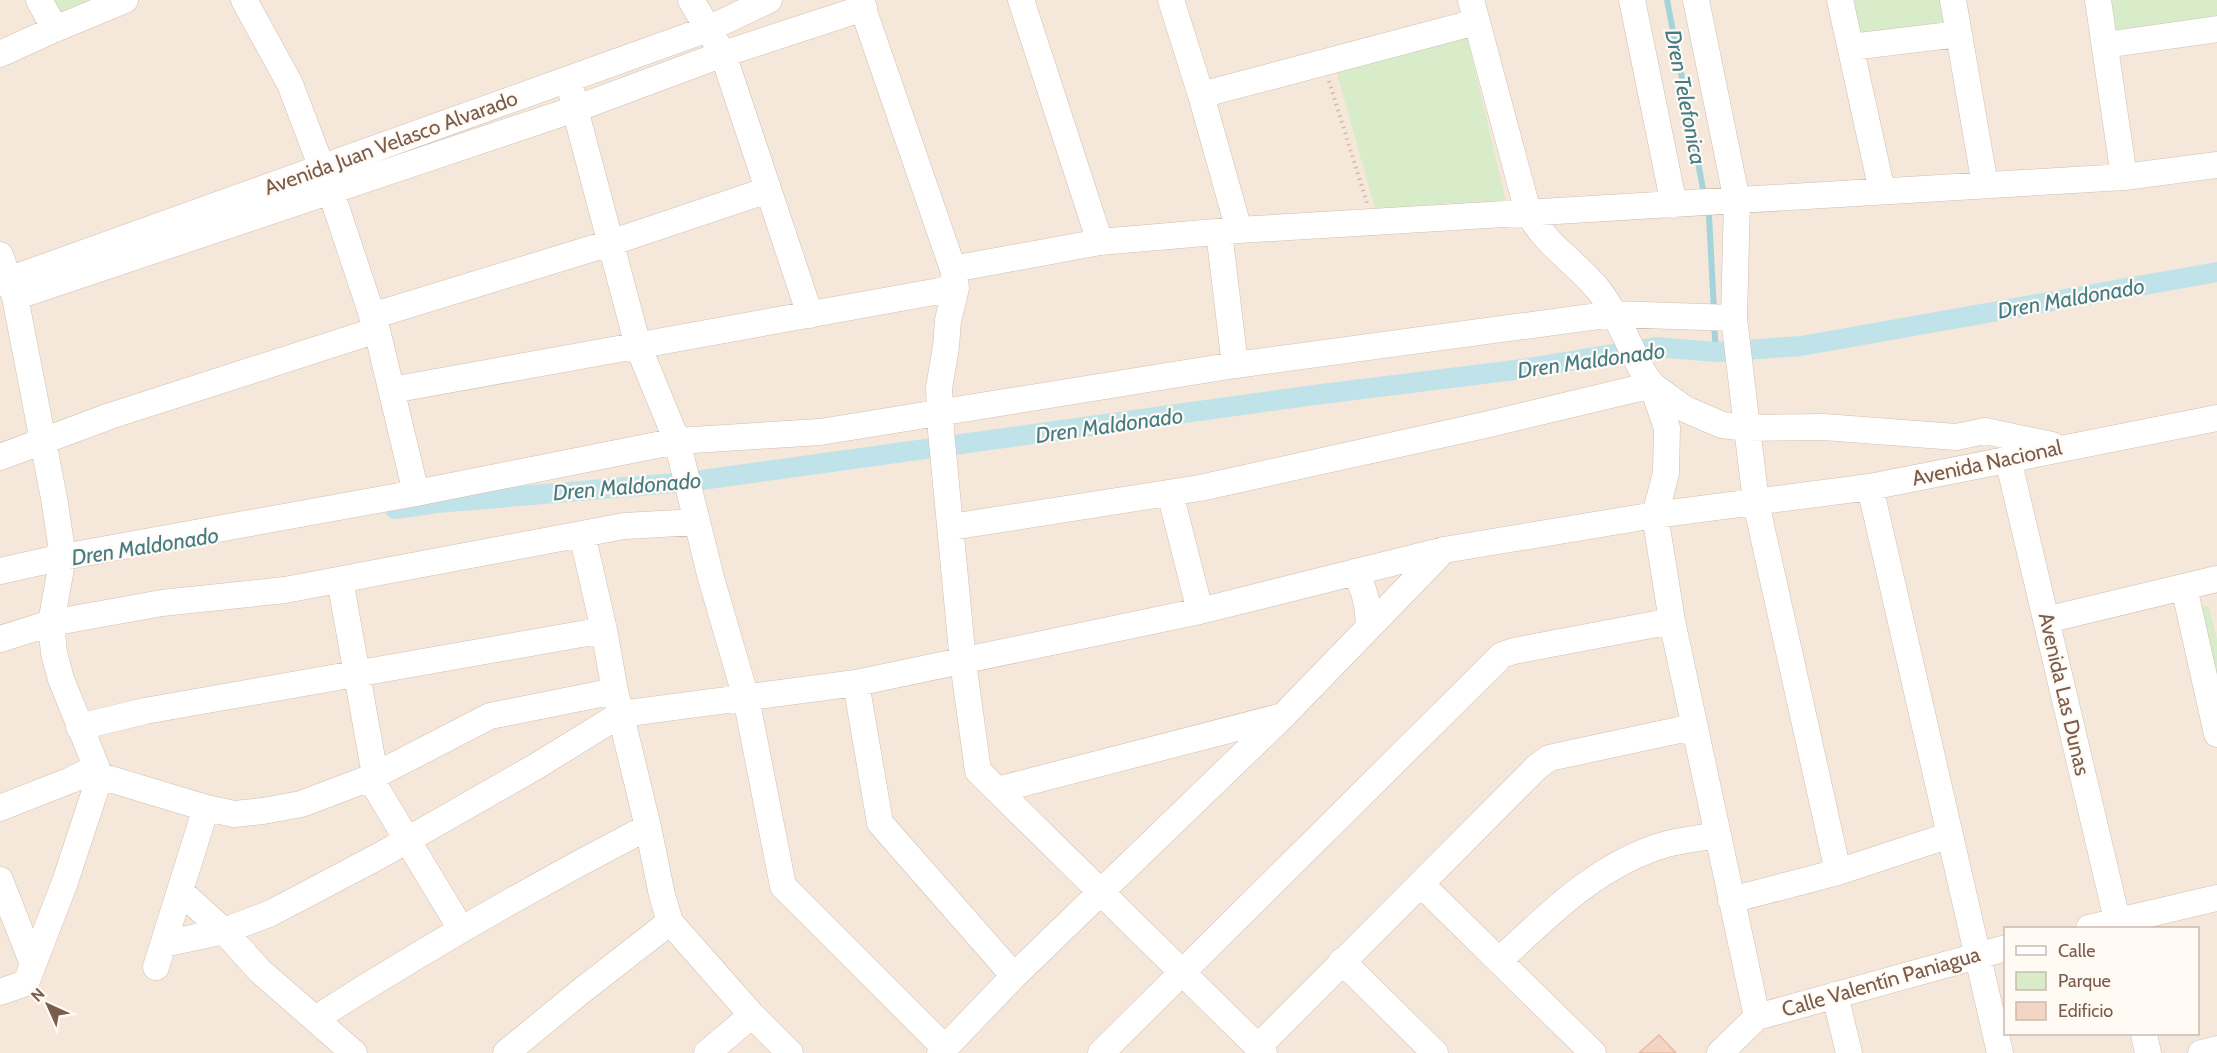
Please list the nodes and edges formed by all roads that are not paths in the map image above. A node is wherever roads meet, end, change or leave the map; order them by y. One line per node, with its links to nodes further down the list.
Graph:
1 (39, 0): 15 (street)
2 (125, 0): 15 (street)
3 (244, 0): 27 (street)
4 (691, 0): 17 (street)
5 (769, 0): 17 (street, Avenida Juan Velasco Alvarado)
6 (1021, 0): 37 (street)
7 (1171, 0): 24 (street)
8 (1632, 0): 34 (street)
9 (1696, 0): 33 (street)
10 (1840, 0): 20 (street)
11 (1953, 0): 18 (street)
12 (2098, 0): 19 (street)
13 (862, 4): 22 (street); 40 (street)
14 (1474, 11): 24 (street); 35 (street)
15 (55, 28): 21 (street)
16 (2217, 29): 19 (street)
17 (708, 30): 22 (street); 23 (street, Avenida Juan Velasco Alvarado)
18 (1959, 34): 20 (street); 29 (street)
19 (2105, 45): 28 (street)
20 (1851, 47): 31 (street)
21 (0, 54)
22 (723, 54): 25 (street); 30 (street)
23 (569, 80): 25 (street); 27 (street, Avenida Juan Velasco Alvarado)
24 (1201, 95): 36 (street)
25 (575, 109): 32 (street); 38 (street)
26 (2217, 165): 28 (street)
27 (322, 168): 32 (street); 41 (street, Avenida Juan Velasco Alvarado)
28 (2124, 177): 29 (street)
29 (1985, 185): 31 (street)
30 (768, 190): 38 (street); 42 (street)
31 (1882, 191): 33 (street)
32 (331, 192): 41 (street); 45 (street)
33 (1737, 201): 34 (street); 43 (street)
34 (1674, 205): 35 (street)
35 (1528, 212): 36 (street); 44 (street)
36 (1229, 231): 37 (street); 47 (street)
37 (1101, 242): 40 (street)
38 (610, 243): 45 (street); 46 (street)
39 (0, 255): 41 (street)
40 (955, 278): 42 (street); 51 (street)
41 (8, 286): 53 (street)
42 (810, 315): 46 (street)
43 (1734, 318): 44 (street); 52 (street)
44 (1617, 322): 47 (street); 48 (street)
45 (375, 323): 49 (street); 53 (street)
46 (638, 346): 49 (street); 54 (street)
47 (1234, 365): 51 (street)
48 (1652, 384): 52 (street); 60 (street); 62 (street)
49 (392, 390): 59 (street)
50 (2217, 418): 55 (street, Avenida Nacional)
51 (940, 423): 54 (street); 64 (street)
52 (1747, 428): 55 (street); 61 (street)
53 (44, 441): 56 (street); 67 (street)
54 (677, 441): 59 (street); 63 (street)
55 (2064, 447): 57 (street, Avenida Nacional)
56 (0, 457)
57 (2007, 459): 58 (street, Avenida Nacional); 74 (street, Avenida Las Dunas)
58 (1870, 487): 61 (street, Avenida Nacional); 96 (street)
59 (416, 493): 67 (street)
60 (1170, 493): 64 (street); 73 (street)
61 (1756, 503): 62 (street, Avenida Nacional); 98 (street)
62 (1655, 515): 66 (street, Avenida Nacional); 75 (street)
63 (697, 522): 65 (street); 83 (street)
64 (951, 527): 80 (street)
65 (582, 534): 70 (street); 78 (street)
66 (1444, 550): 69 (street, Avenida Nacional); 77 (street)
67 (63, 557): 68 (street); 76 (street)
68 (0, 571)
69 (1354, 572): 73 (street, Avenida Nacional); 77 (street)
70 (340, 580): 76 (street); 81 (street)
71 (2216, 582): 72 (street)
72 (2184, 587): 74 (street); 88 (street)
73 (1200, 611): 80 (street, Avenida Nacional)
74 (2046, 620): 106 (street, Avenida Las Dunas)
75 (1672, 621): 87 (street); 115 (street)
76 (51, 623): 79 (street); 86 (street)
77 (1369, 627): 85 (street)
78 (604, 630): 81 (street); 84 (street)
79 (0, 639)
80 (963, 662): 82 (street, Avenida Nacional); 91 (street)
81 (357, 674): 86 (street); 90 (street)
82 (856, 683): 83 (street, Avenida Nacional); 116 (street)
83 (746, 698): 84 (street, Avenida Nacional); 124 (street)
84 (618, 703): 90 (street, Avenida Nacional); 94 (street); 97 (street)
85 (1282, 717): 91 (street); 102 (street)
86 (79, 727): 89 (street)
87 (1693, 727): 95 (street); 100 (street)
88 (2217, 734)
89 (98, 772): 92 (street); 93 (street, Avenida Nacional); 114 (street)
90 (372, 777): 93 (street, Avenida Nacional); 97 (street)
91 (997, 790): 102 (street)
92 (0, 808)
93 (206, 808): 101 (street)
94 (648, 827): 105 (street); 108 (street)
95 (1717, 835): 104 (street); 113 (street)
96 (1950, 835): 98 (street); 111 (street)
97 (408, 839): 108 (street); 109 (street)
98 (1838, 872): 104 (street)
99 (0, 880): 114 (street)
100 (1420, 884): 112 (street); 113 (street)
101 (180, 891): 109 (street); 109 (street)
102 (1100, 892): 115 (street); 116 (street)
103 (2217, 898): 106 (street)
104 (1731, 900): 120 (street)
105 (670, 922): 119 (street); 128 (street)
106 (2118, 925): 107 (street)
107 (2099, 927)
108 (461, 929): 121 (street)
109 (224, 931): 121 (street)
110 (2004, 948): 111 (street, Calle Valentín Paniagua)
111 (1978, 955): 118 (street, Calle Valentín Paniagua); 135 (street)
112 (1342, 961): 125 (street); 131 (street)
113 (1499, 961): 132 (street)
114 (33, 964): 117 (street)
115 (1182, 972): 125 (street); 126 (street)
116 (1014, 976): 124 (street)
117 (0, 992)
118 (1835, 995): 120 (street, Calle Valentín Paniagua); 134 (street)
119 (752, 1015): 129 (street); 130 (street)
120 (1757, 1017): 133 (street)
121 (315, 1019): 127 (street)
122 (2144, 1035): 136 (street)
123 (2217, 1049): 137 (street)
124 (943, 1050)
125 (1261, 1050)
126 (1103, 1052)
127 (354, 1053)
128 (506, 1053)
129 (707, 1053)
130 (790, 1053)
131 (1435, 1053)
132 (1593, 1053)
133 (1720, 1053)
134 (1849, 1053)
135 (2000, 1053)
136 (2148, 1053)
137 (2201, 1053)

